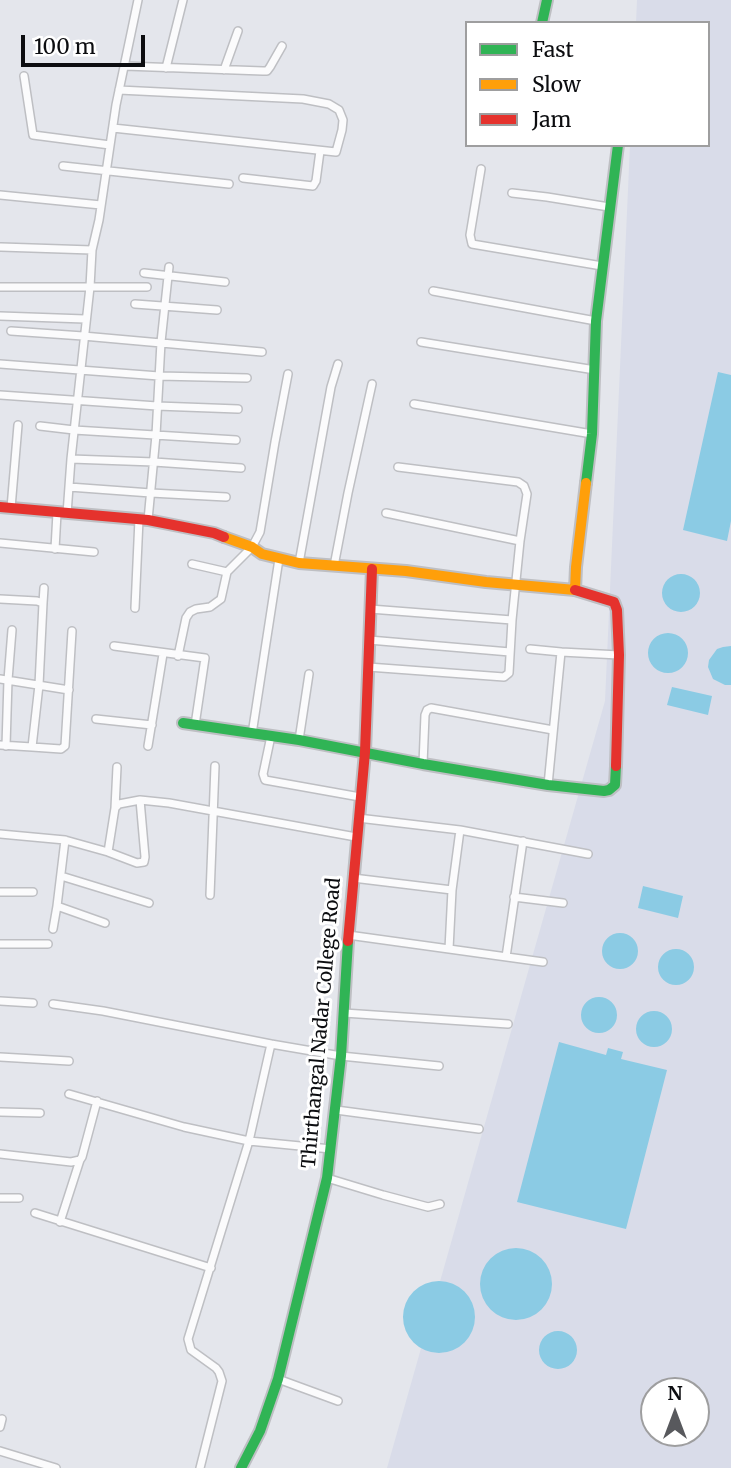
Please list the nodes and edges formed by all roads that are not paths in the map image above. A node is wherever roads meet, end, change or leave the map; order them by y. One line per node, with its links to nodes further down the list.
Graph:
1 (138, 0): 7 (street)
2 (183, 0): 8 (street)
3 (547, 0): 4 (street)
4 (542, 21)
5 (238, 31): 9 (street)
6 (282, 46): 9 (street)
7 (125, 66): 8 (street); 11 (street)
8 (166, 68): 9 (street)
9 (224, 70)
10 (24, 76): 13 (street)
11 (119, 90): 12 (street); 15 (street)
12 (113, 128): 13 (street); 15 (street)
13 (110, 145): 18 (street)
14 (618, 147): 24 (street)
15 (320, 151): 19 (street)
16 (63, 166): 18 (street)
17 (481, 169): 27 (street)
18 (106, 170): 20 (street); 23 (street)
19 (243, 178)
20 (229, 184)
21 (512, 193): 24 (street)
22 (0, 195): 23 (street)
23 (101, 205): 26 (street)
24 (609, 207): 27 (street)
25 (1, 247): 26 (street)
26 (92, 250): 34 (street)
27 (602, 266): 41 (street)
28 (169, 267): 30 (street)
29 (144, 273): 30 (street)
30 (168, 276): 31 (street); 37 (street)
31 (225, 282)
32 (147, 286): 34 (street)
33 (0, 287): 34 (street)
34 (90, 287): 40 (street)
35 (433, 291): 41 (street)
36 (135, 303): 37 (street)
37 (165, 306): 38 (street); 44 (street)
38 (217, 310)
39 (0, 316): 40 (street)
40 (85, 319): 43 (street)
41 (596, 321): 50 (street)
42 (11, 331): 43 (street)
43 (83, 336): 44 (street); 49 (street)
44 (161, 342): 46 (street); 52 (street)
45 (421, 342): 50 (street)
46 (262, 352)
47 (0, 364): 49 (street)
48 (338, 365): 83 (street)
49 (80, 369): 52 (street); 56 (street)
50 (595, 370): 63 (street)
51 (288, 374): 79 (street)
52 (159, 376): 53 (street); 58 (street)
53 (247, 378)
54 (372, 384): 85 (street)
55 (0, 395): 56 (street)
56 (77, 400): 58 (street); 62 (street)
57 (414, 404): 63 (street)
58 (157, 406): 59 (street); 64 (street)
59 (238, 409)
60 (18, 425): 73 (street)
61 (40, 426): 62 (street)
62 (74, 430): 64 (street); 66 (street)
63 (592, 434): 90 (street)
64 (156, 435): 65 (street); 67 (street)
65 (236, 440)
66 (71, 459): 67 (street); 70 (street)
67 (154, 462): 69 (street); 71 (street)
68 (398, 467): 77 (street)
69 (242, 468)
70 (69, 486): 71 (street); 75 (street)
71 (151, 493): 72 (street); 76 (street)
72 (226, 496)
73 (5, 508): 75 (street)
74 (386, 513): 77 (street)
75 (62, 514): 76 (street); 80 (street)
76 (143, 520): 79 (street); 93 (street)
77 (520, 541): 88 (street)
78 (0, 542): 80 (street)
79 (252, 547): 82 (street); 87 (street)
80 (55, 549): 81 (street)
81 (94, 552)
82 (279, 559): 83 (street); 116 (street)
83 (299, 563): 85 (street)
84 (192, 564): 87 (street)
85 (334, 566): 86 (street)
86 (372, 569): 88 (street); 94 (street, Thirthangal Nadar College Road)
87 (227, 572): 105 (street)
88 (515, 585): 90 (street); 95 (street)
89 (44, 587): 92 (street)
90 (575, 590): 104 (street)
91 (0, 600): 92 (street)
92 (43, 603): 109 (street)
93 (135, 608)
94 (370, 609): 95 (street); 98 (street, Thirthangal Nadar College Road)
95 (512, 620): 101 (street)
96 (12, 630): 108 (street)
97 (72, 631): 110 (street)
98 (369, 640): 101 (street); 106 (street, Thirthangal Nadar College Road)
99 (114, 646): 103 (street)
100 (530, 649): 102 (street)
101 (510, 652): 106 (street)
102 (561, 652): 104 (street); 115 (street)
103 (163, 654): 105 (street); 113 (street)
104 (619, 655): 126 (street)
105 (178, 656): 114 (street)
106 (368, 667): 122 (street, Thirthangal Nadar College Road)
107 (309, 674): 118 (street)
108 (4, 680): 109 (street); 119 (street)
109 (39, 685): 110 (street); 121 (street)
110 (69, 690): 121 (street)
111 (96, 719): 113 (street)
112 (183, 723): 114 (street)
113 (152, 725): 120 (street)
114 (195, 725): 116 (street)
115 (553, 730): 123 (street); 126 (street)
116 (252, 734): 117 (street)
117 (271, 736): 118 (street); 127 (street)
118 (299, 740): 122 (street)
119 (3, 746): 121 (street)
120 (148, 746)
121 (32, 747)
122 (365, 752): 123 (street); 127 (street, Thirthangal Nadar College Road)
123 (423, 764): 126 (street)
124 (117, 766): 129 (street)
125 (215, 766): 130 (street)
126 (548, 785)
127 (360, 797): 131 (street, Thirthangal Nadar College Road)
128 (140, 800): 129 (street); 130 (street); 137 (street)
129 (115, 808): 137 (street)
130 (214, 811): 134 (street); 144 (street)
131 (358, 818): 132 (street); 134 (street, Thirthangal Nadar College Road)
132 (460, 830): 136 (street); 141 (street)
133 (0, 834): 135 (street)
134 (356, 836): 140 (street, Thirthangal Nadar College Road)
135 (65, 839): 137 (street); 139 (street)
136 (523, 841): 138 (street); 145 (street)
137 (108, 852)
138 (588, 853)
139 (61, 876): 146 (street); 148 (street)
140 (352, 878): 141 (street); 151 (street, Thirthangal Nadar College Road)
141 (452, 890): 154 (street)
142 (0, 892): 143 (street)
143 (33, 892)
144 (210, 895)
145 (514, 897): 147 (street); 155 (street)
146 (149, 902)
147 (564, 903)
148 (57, 905): 149 (street); 150 (street)
149 (105, 923)
150 (52, 929)
151 (348, 935): 154 (street); 160 (street, Thirthangal Nadar College Road)
152 (0, 944): 153 (street)
153 (48, 944)
154 (449, 949): 155 (street)
155 (506, 957): 156 (street)
156 (543, 962)
157 (0, 1001): 158 (street)
158 (33, 1003)
159 (53, 1004): 162 (street)
160 (344, 1013): 161 (street); 163 (street, Thirthangal Nadar College Road)
161 (508, 1024)
162 (271, 1044): 163 (street); 173 (street)
163 (341, 1056): 166 (street); 169 (street, Thirthangal Nadar College Road)
164 (0, 1057): 165 (street)
165 (69, 1061)
166 (439, 1066)
167 (69, 1094): 168 (street)
168 (97, 1101): 173 (street); 176 (street)
169 (336, 1110): 172 (street); 174 (street, Thirthangal Nadar College Road)
170 (0, 1112): 171 (street)
171 (40, 1113)
172 (479, 1129)
173 (249, 1141): 174 (street); 183 (street)
174 (331, 1149): 177 (street, Thirthangal Nadar College Road)
175 (0, 1154): 176 (street)
176 (80, 1160): 182 (street)
177 (327, 1178): 180 (street); 184 (street, Thirthangal Nadar College Road)
178 (0, 1198): 179 (street)
179 (19, 1198)
180 (440, 1204)
181 (35, 1213): 182 (street)
182 (60, 1222): 183 (street)
183 (211, 1268): 188 (street)
184 (278, 1379): 185 (street); 189 (street, Thirthangal Nadar College Road)
185 (338, 1401)
186 (0, 1451): 187 (street)
187 (56, 1468)
188 (200, 1468)
189 (241, 1468)

